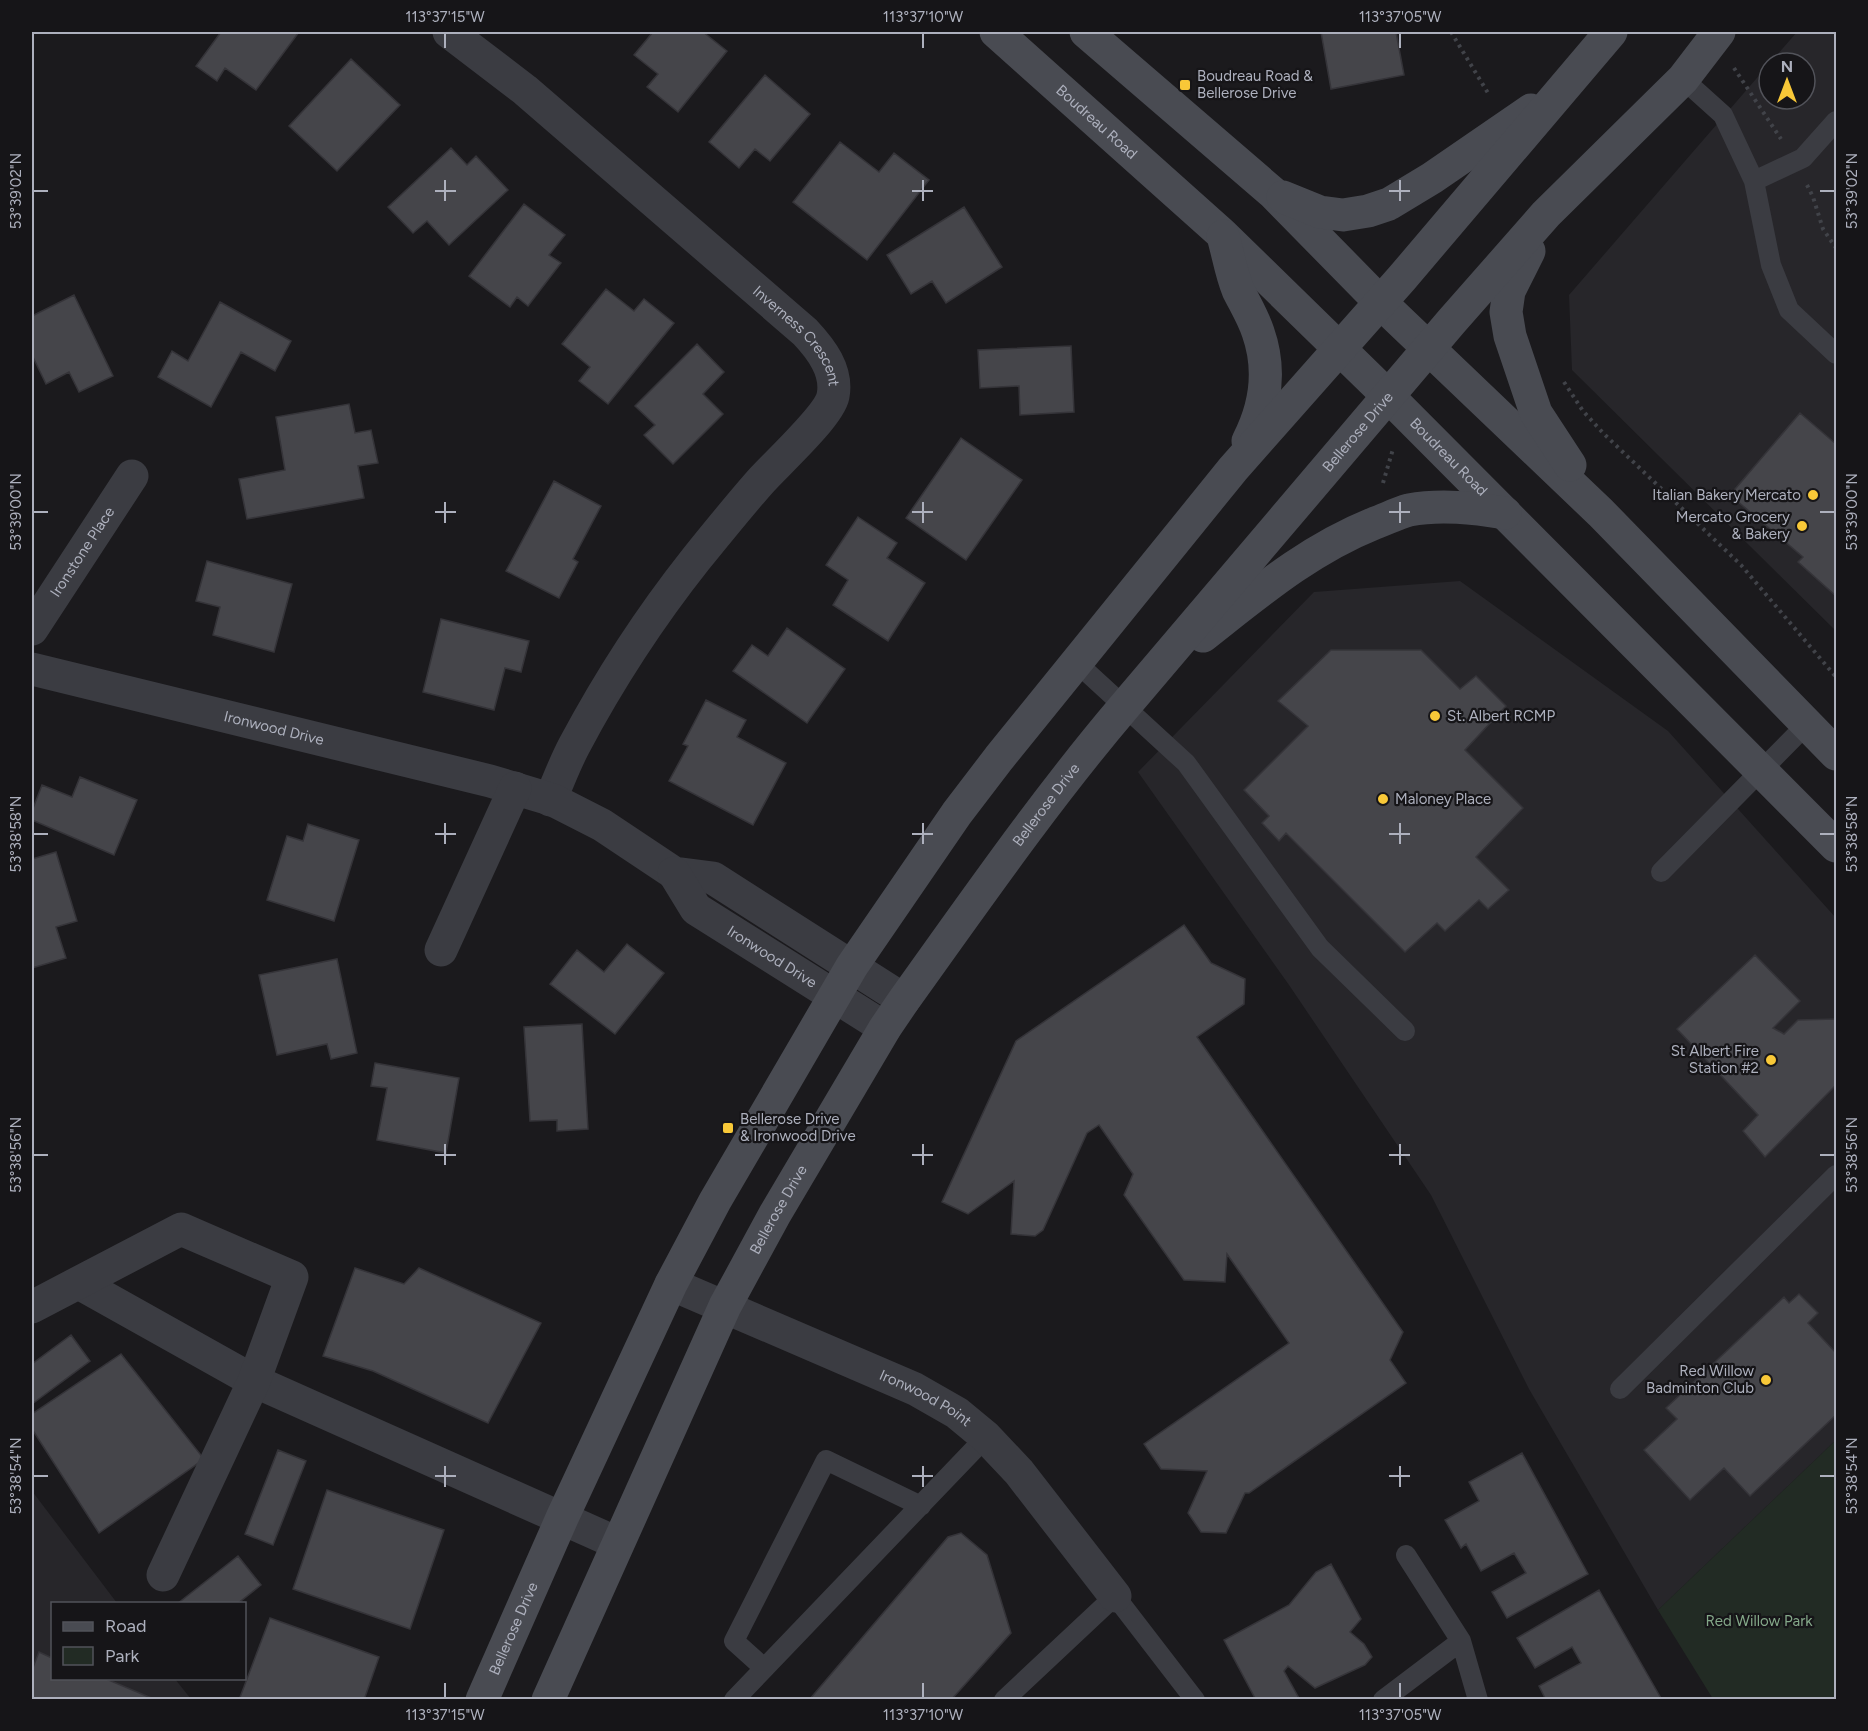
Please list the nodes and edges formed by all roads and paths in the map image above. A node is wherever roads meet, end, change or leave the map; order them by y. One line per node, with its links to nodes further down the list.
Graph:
1 (449, 32): 37 (street, Inverness Crescent)
2 (996, 32): 14 (main road, Boudreau Road)
3 (1086, 32): 12 (main road)
4 (1451, 32): 9 (path)
5 (1611, 32): 8 (main road, Bellerose Drive)
6 (1719, 32): 7 (main road, Bellerose Drive)
7 (1683, 80): 11 (lane); 13 (main road, Bellerose Drive)
8 (1567, 85): 12 (main road); 15 (main road, Bellerose Drive)
9 (1488, 93)
10 (1836, 121): 11 (lane)
11 (1754, 181): 18 (lane)
12 (1273, 193): 15 (main road)
13 (1546, 214): 16 (main road, Bellerose Drive); 26 (main road)
14 (1222, 234): 17 (main road, Boudreau Road); 22 (main road)
15 (1380, 302): 16 (main road); 17 (main road, Bellerose Drive)
16 (1429, 347): 20 (main road, Bellerose Drive); 26 (main road)
17 (1339, 349): 20 (main road, Boudreau Road); 22 (main road, Bellerose Drive)
18 (1836, 354)
19 (1561, 376): 30 (path)
20 (1388, 396): 25 (main road, Boudreau Road); 31 (main road, Bellerose Drive)
21 (1397, 442): 24 (path)
22 (1233, 469): 28 (main road, Bellerose Drive)
23 (132, 476): 27 (street, Ironstone Place)
24 (1382, 489)
25 (1505, 513): 31 (main road); 35 (main road, Boudreau Road)
26 (1601, 513): 33 (main road)
27 (32, 629)
28 (1077, 663): 32 (lane); 42 (main road, Bellerose Drive)
29 (32, 669): 36 (street, Ironwood Drive)
30 (1836, 677)
31 (1146, 681): 32 (main road, Bellerose Drive)
32 (1124, 706): 44 (main road, Bellerose Drive); 46 (lane)
33 (1807, 724): 34 (main road); 35 (lane)
34 (1836, 754)
35 (1762, 770): 38 (main road, Boudreau Road); 39 (lane)
36 (515, 788): 37 (street, Ironwood Drive); 41 (street)
37 (550, 800): 40 (street, Ironwood Drive)
38 (1836, 846)
39 (1660, 872)
40 (674, 873): 42 (street, Ironwood Drive); 43 (street, Ironwood Drive)
41 (441, 950)
42 (852, 966): 43 (main road, Bellerose Drive); 44 (street, Ironwood Drive)
43 (833, 996): 45 (street, Ironwood Drive); 49 (main road, Bellerose Drive)
44 (904, 1000): 45 (main road, Bellerose Drive)
45 (885, 1028): 50 (main road, Bellerose Drive)
46 (1405, 1031)
47 (1836, 1175): 53 (lane)
48 (79, 1283): 51 (street); 52 (street); 52 (street)
49 (671, 1284): 50 (street, Ironwood Point); 56 (main road, Bellerose Drive)
50 (725, 1306): 54 (street, Ironwood Point); 57 (main road, Bellerose Drive)
51 (32, 1307)
52 (254, 1381): 56 (street); 59 (street)
53 (1620, 1389)
54 (986, 1437): 55 (lane); 60 (street, Ironwood Point)
55 (921, 1506): 62 (lane); 62 (lane)
56 (562, 1518): 57 (street); 63 (main road, Bellerose Drive)
57 (617, 1543): 64 (main road, Bellerose Drive)
58 (1406, 1555): 61 (lane)
59 (163, 1575)
60 (1115, 1596): 66 (lane); 67 (lane)
61 (1461, 1641): 68 (lane); 69 (lane)
62 (764, 1668): 65 (lane)
63 (482, 1700)
64 (548, 1700)
65 (734, 1700)
66 (1004, 1700)
67 (1195, 1700)
68 (1383, 1700)
69 (1478, 1700)

